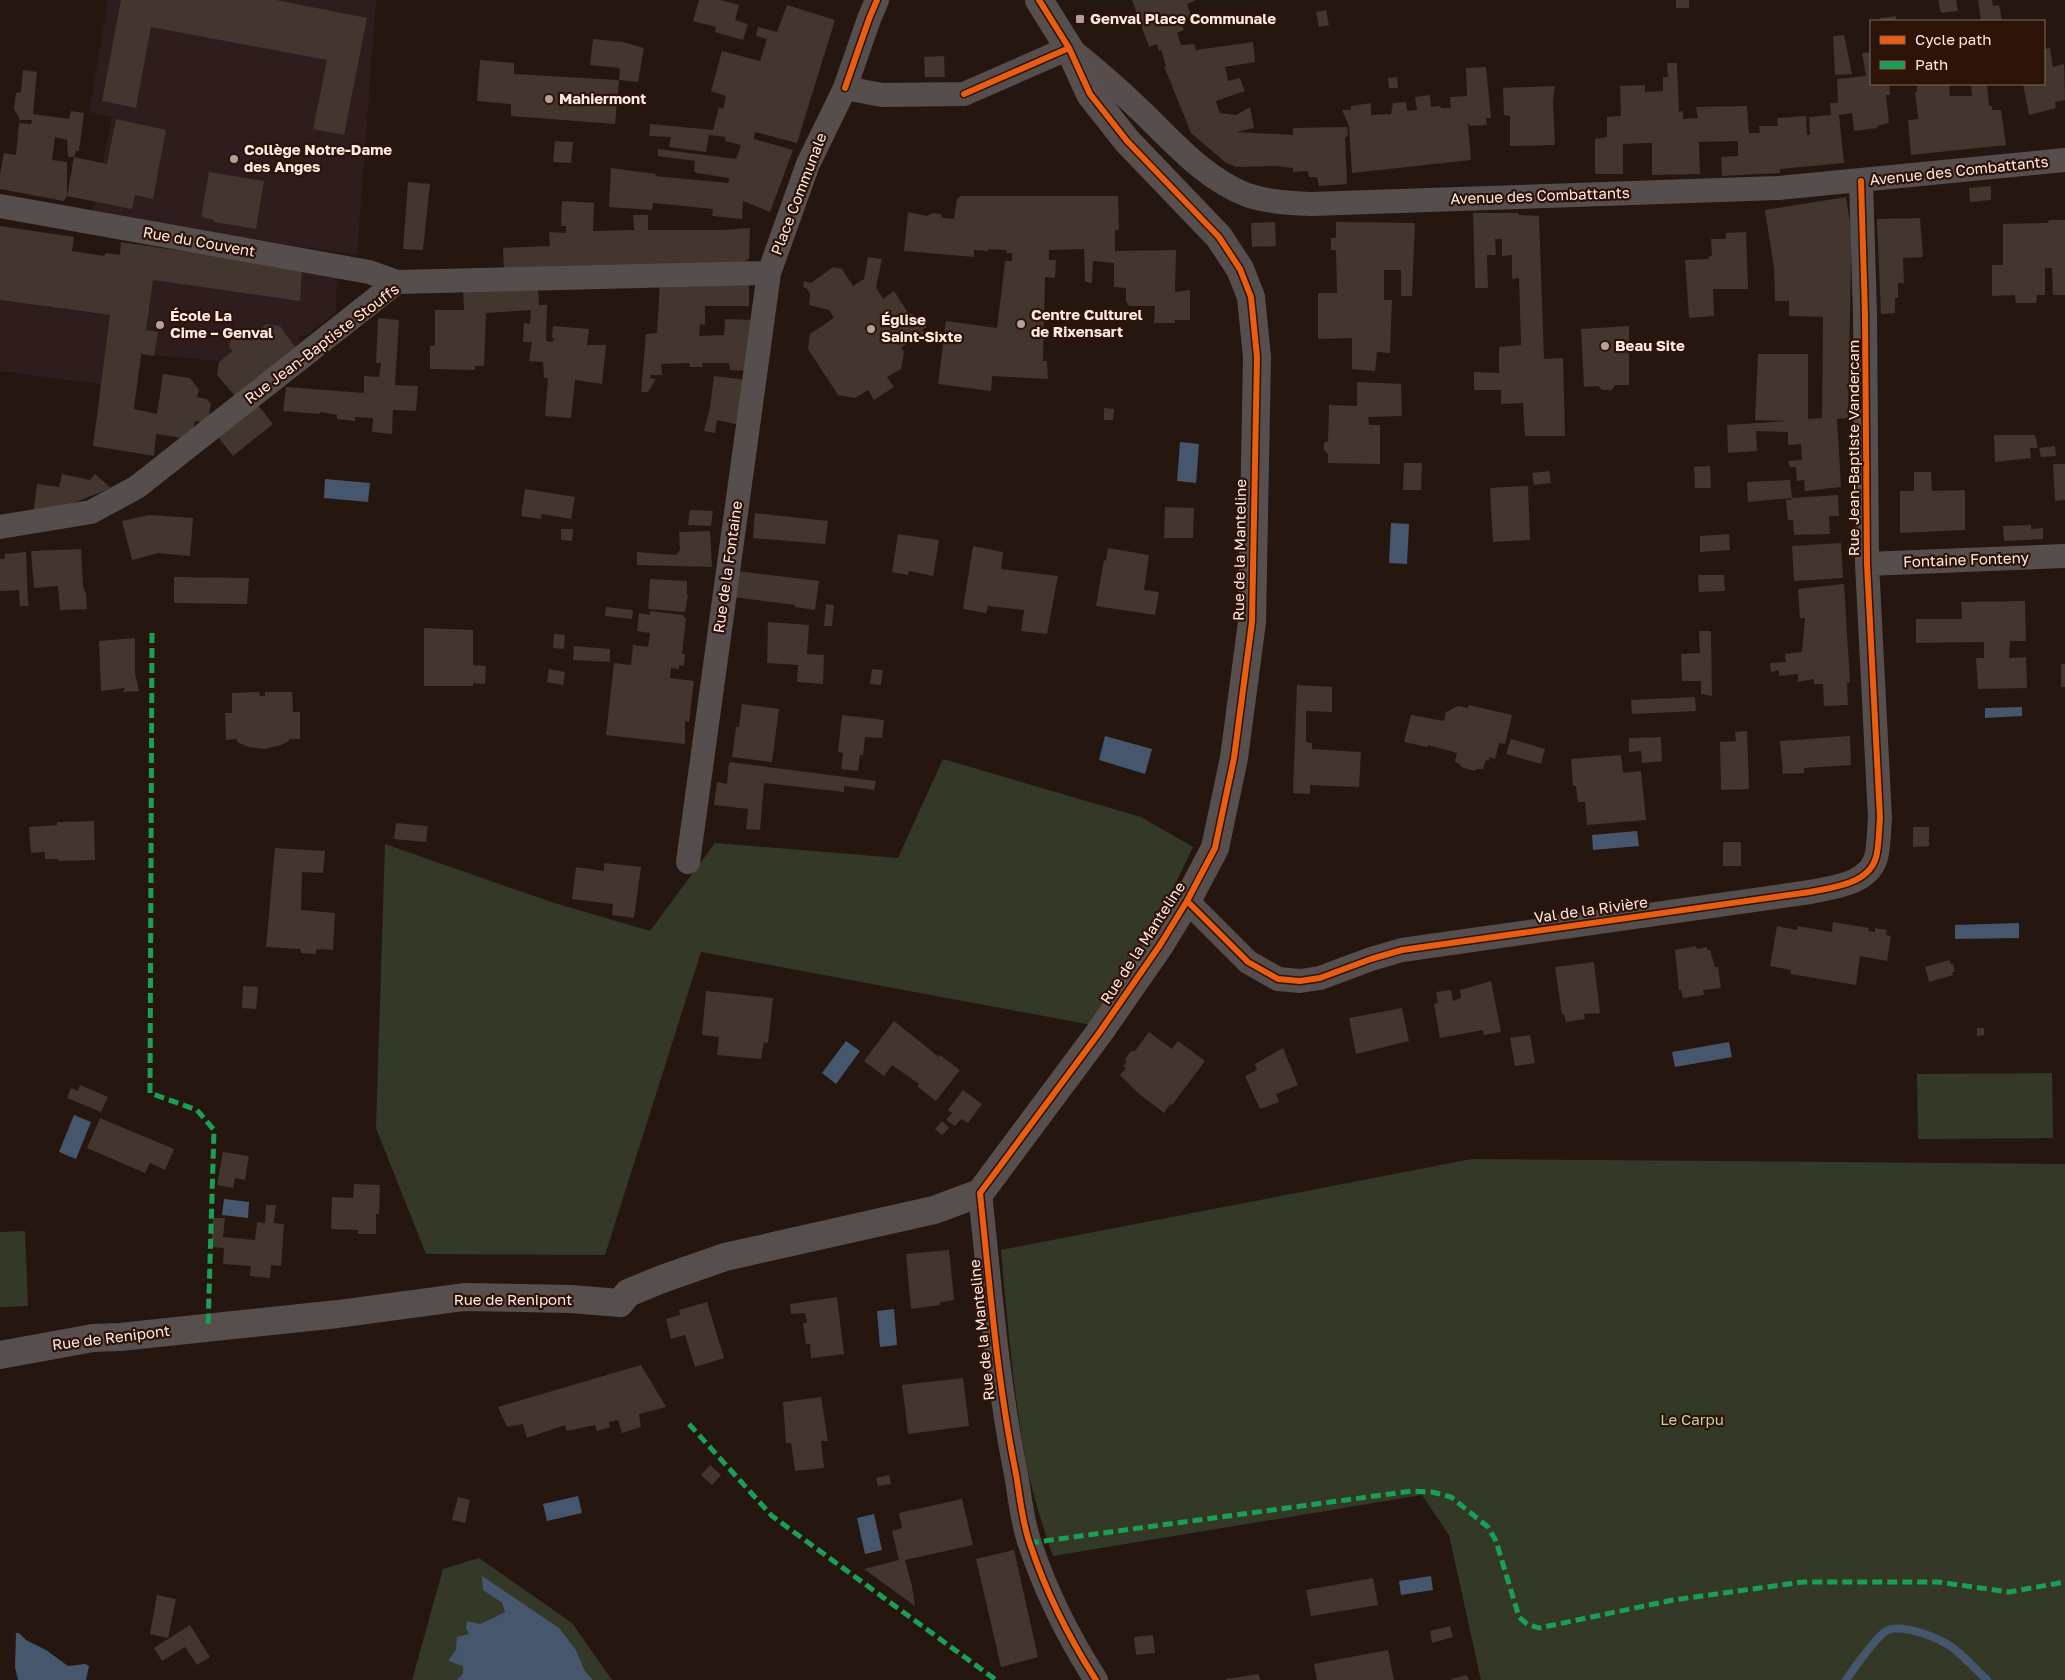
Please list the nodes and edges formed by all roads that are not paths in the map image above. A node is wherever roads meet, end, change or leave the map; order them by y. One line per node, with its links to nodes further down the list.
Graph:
1 (877, 0): 4 (street, Place Communale)
2 (1039, 0): 3 (street)
3 (1070, 48): 4 (street); 6 (street, Avenue des Combattants); 15 (street, Rue de la Manteline)
4 (845, 88): 8 (street, Place Communale)
5 (2065, 160): 6 (street, Avenue des Combattants)
6 (1861, 182): 12 (street, Rue Jean-Baptiste Vandercam)
7 (0, 206): 9 (street, Rue du Couvent)
8 (769, 273): 9 (street, Rue Jean-Baptiste Stouffs); 14 (street, Rue de la Fontaine)
9 (398, 282): 10 (street, Rue Jean-Baptiste Stouffs)
10 (0, 528)
11 (2065, 556): 12 (street, Fontaine Fonteny)
12 (1867, 564): 13 (street, Rue Jean-Baptiste Vandercam)
13 (1875, 714): 15 (street, Val de la Rivière)
14 (688, 862)
15 (1187, 901): 16 (street, Rue de la Manteline)
16 (980, 1192): 17 (street, Rue de Renipont); 18 (street, Rue de la Manteline)
17 (0, 1355)
18 (1096, 1680)

